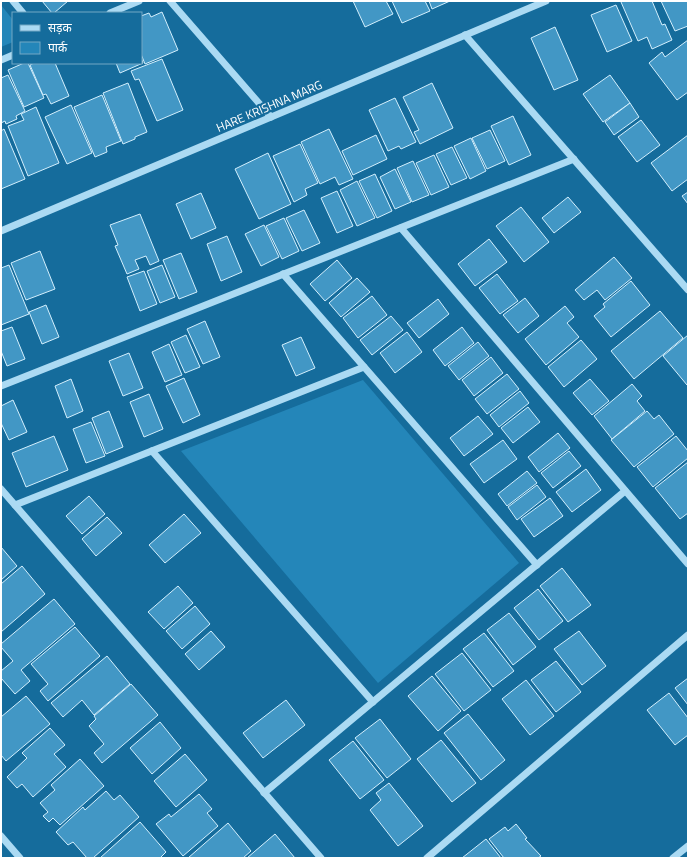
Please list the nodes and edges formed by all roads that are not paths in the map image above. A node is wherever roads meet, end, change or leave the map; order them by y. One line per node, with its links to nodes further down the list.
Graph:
1 (13, 1): 5 (street)
2 (139, 1): 6 (street)
3 (170, 1): 10 (street)
4 (546, 1): 7 (street, HARE KRISHNA MARG)
5 (22, 12)
6 (112, 12)
7 (465, 35): 10 (street, HARE KRISHNA MARG); 11 (street)
8 (12, 55): 9 (street)
9 (1, 60)
10 (271, 117): 13 (street, HARE KRISHNA MARG)
11 (574, 160): 12 (street); 15 (street)
12 (401, 228): 14 (street); 20 (street)
13 (1, 231)
14 (283, 274): 16 (street); 17 (street)
15 (688, 290)
16 (364, 367): 18 (street); 23 (street)
17 (1, 386)
18 (152, 451): 21 (street); 25 (street)
19 (1, 489): 21 (street)
20 (625, 491): 22 (street); 23 (street)
21 (15, 505): 26 (street)
22 (688, 564)
23 (537, 565): 25 (street)
24 (688, 635): 31 (street)
25 (373, 702): 26 (street)
26 (264, 793): 30 (street)
27 (1, 836): 29 (street)
28 (688, 846): 32 (street)
29 (20, 858)
30 (321, 858)
31 (427, 858)
32 (673, 858)

